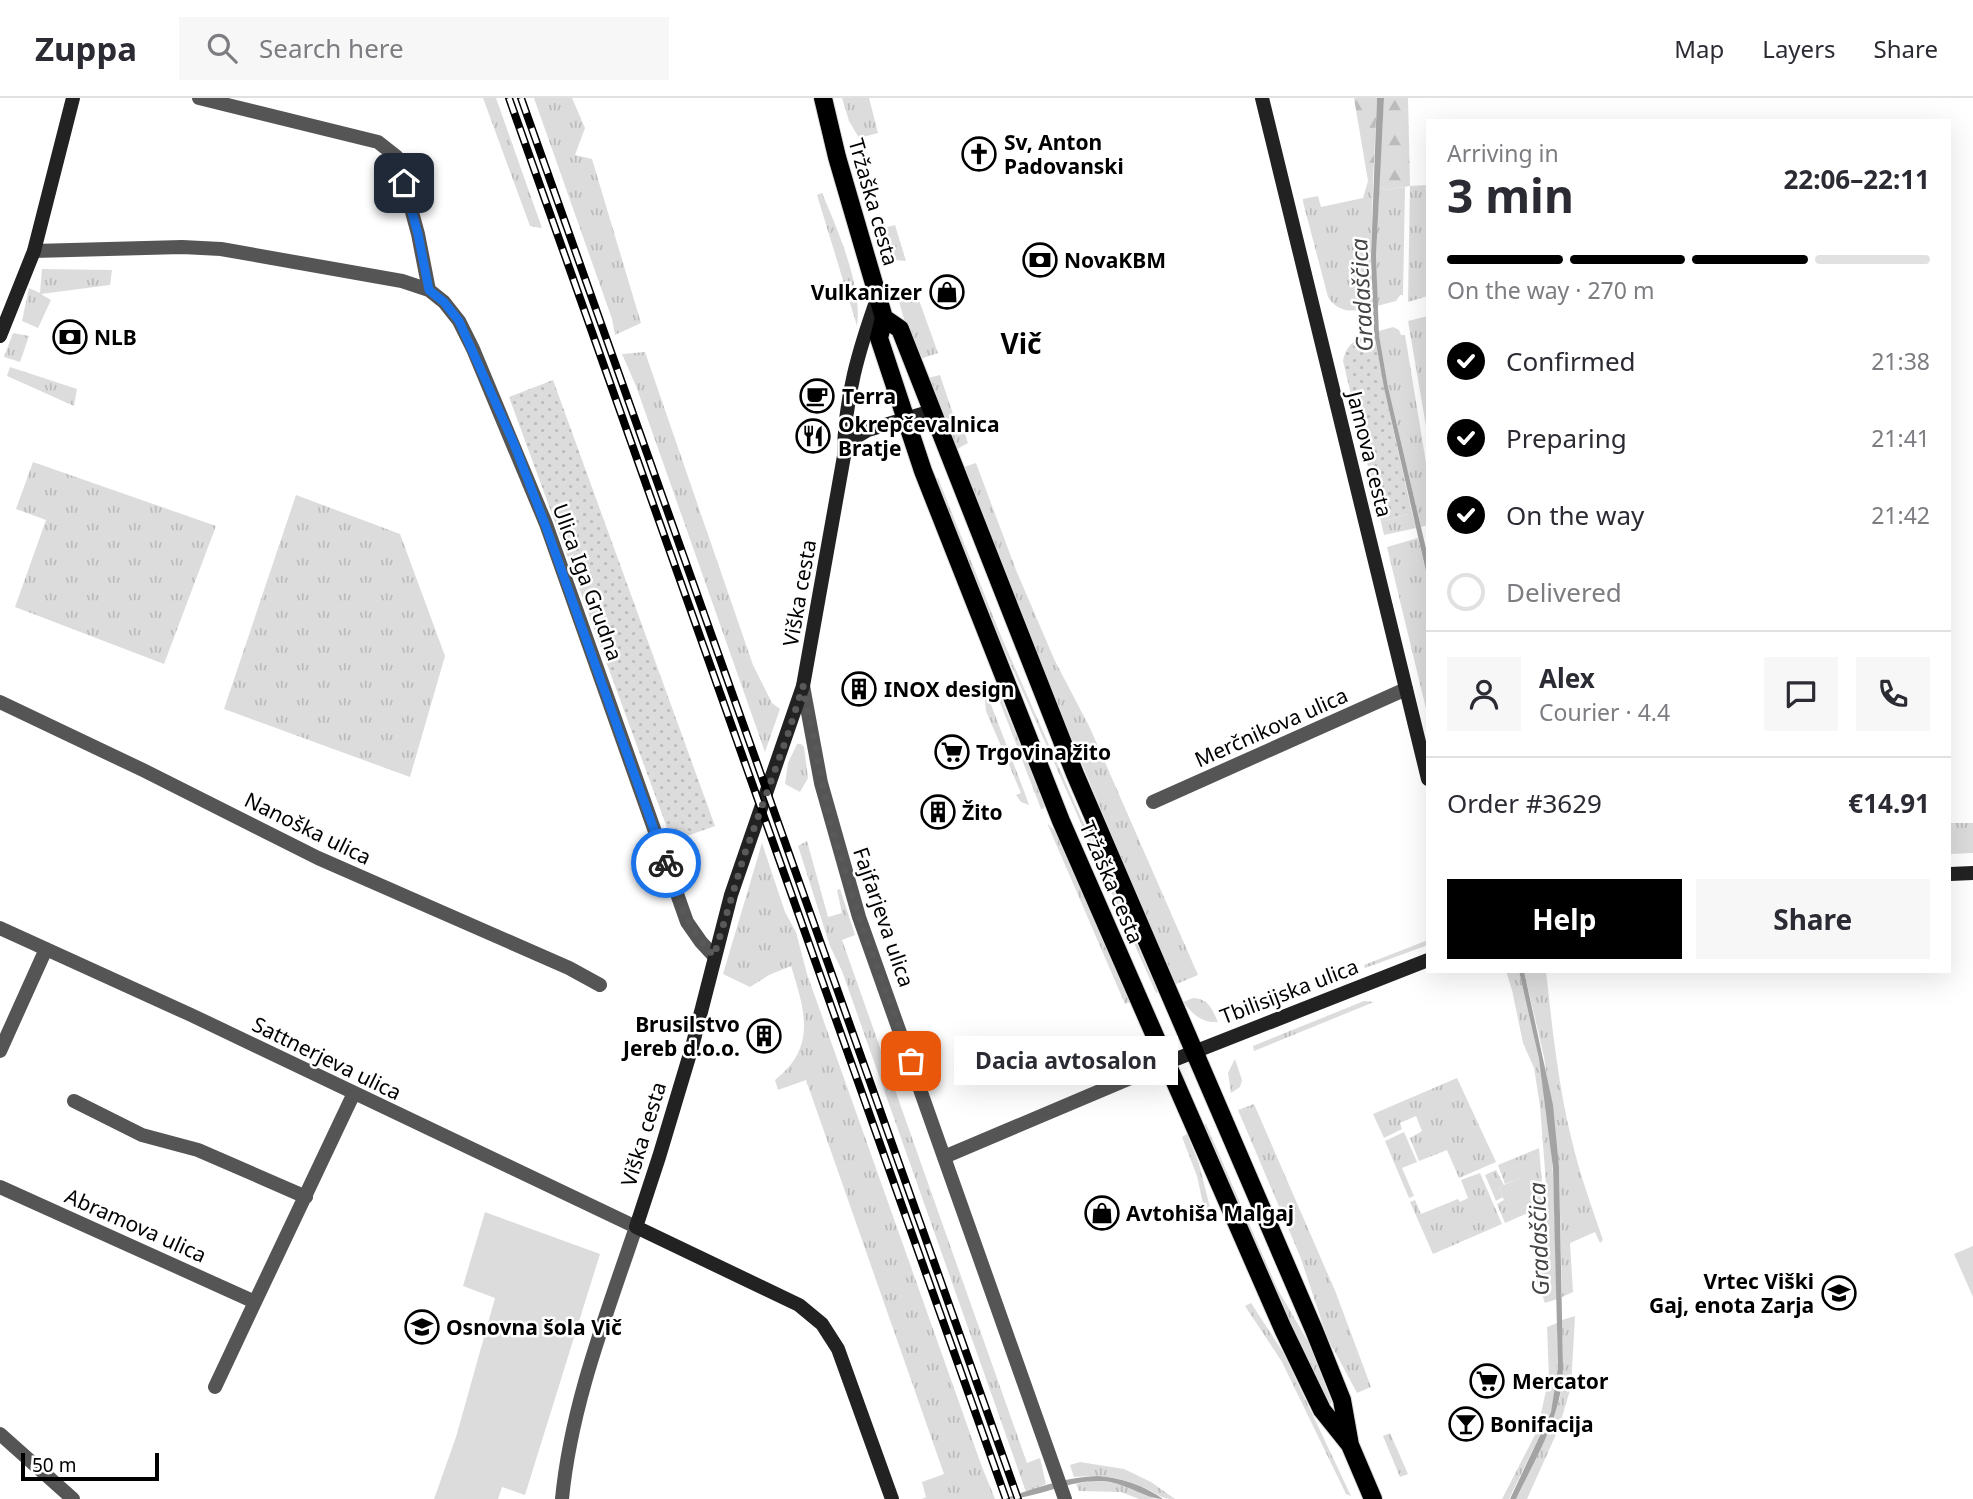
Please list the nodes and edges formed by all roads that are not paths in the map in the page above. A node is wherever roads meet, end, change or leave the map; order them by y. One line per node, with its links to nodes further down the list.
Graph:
1 (73, 98): 5 (street)
2 (199, 98): 6 (street)
3 (823, 98): 7 (main road, Tržaška cesta)
4 (1262, 98): 14 (street, Jamova cesta)
5 (34, 251): 6 (street, Ulica Iga Grudna); 9 (street)
6 (429, 290): 22 (street, Ulica Iga Grudna)
7 (877, 296): 8 (main road, Tržaška cesta); 12 (street, Viška cesta)
8 (884, 318): 10 (main road, Tržaška cesta); 11 (main road, Tržaška cesta)
9 (0, 336)
10 (932, 411): 11 (street); 26 (main road, Tržaška cesta)
11 (905, 419): 12 (street); 27 (main road, Tržaška cesta)
12 (844, 456): 13 (street, Viška cesta)
13 (803, 686): 22 (street, Viška cesta); 30 (street, Fajfarjeva ulica)
14 (1406, 689): 16 (street, Jamova cesta); 17 (street, Merčnikova ulica)
15 (0, 702): 24 (street, Nanoška ulica)
16 (1426, 771)
17 (1153, 802)
18 (1973, 873): 19 (street)
19 (1951, 874)
20 (0, 928): 21 (street, Sattnerjeva ulica)
21 (46, 949): 25 (street); 28 (street, Sattnerjeva ulica)
22 (714, 956): 33 (street, Viška cesta)
23 (1426, 961): 26 (street, Tbilisijska ulica)
24 (600, 985)
25 (0, 1051)
26 (1194, 1051): 27 (street, Tbilisijska ulica); 37 (main road, Tržaška cesta)
27 (1166, 1062): 30 (street); 37 (main road, Tržaška cesta)
28 (354, 1094): 32 (street); 33 (street, Sattnerjeva ulica)
29 (74, 1101): 32 (street)
30 (944, 1157): 38 (street, Fajfarjeva ulica)
31 (0, 1187): 34 (street, Abramova ulica)
32 (306, 1197): 34 (street)
33 (636, 1227): 40 (street, Viška cesta); 41 (street)
34 (255, 1302): 35 (street)
35 (215, 1387)
36 (0, 1434): 39 (street)
37 (1350, 1446): 42 (main road, Tržaška cesta)
38 (1065, 1496)
39 (73, 1499)
40 (562, 1499)
41 (892, 1499)
42 (1373, 1499)

